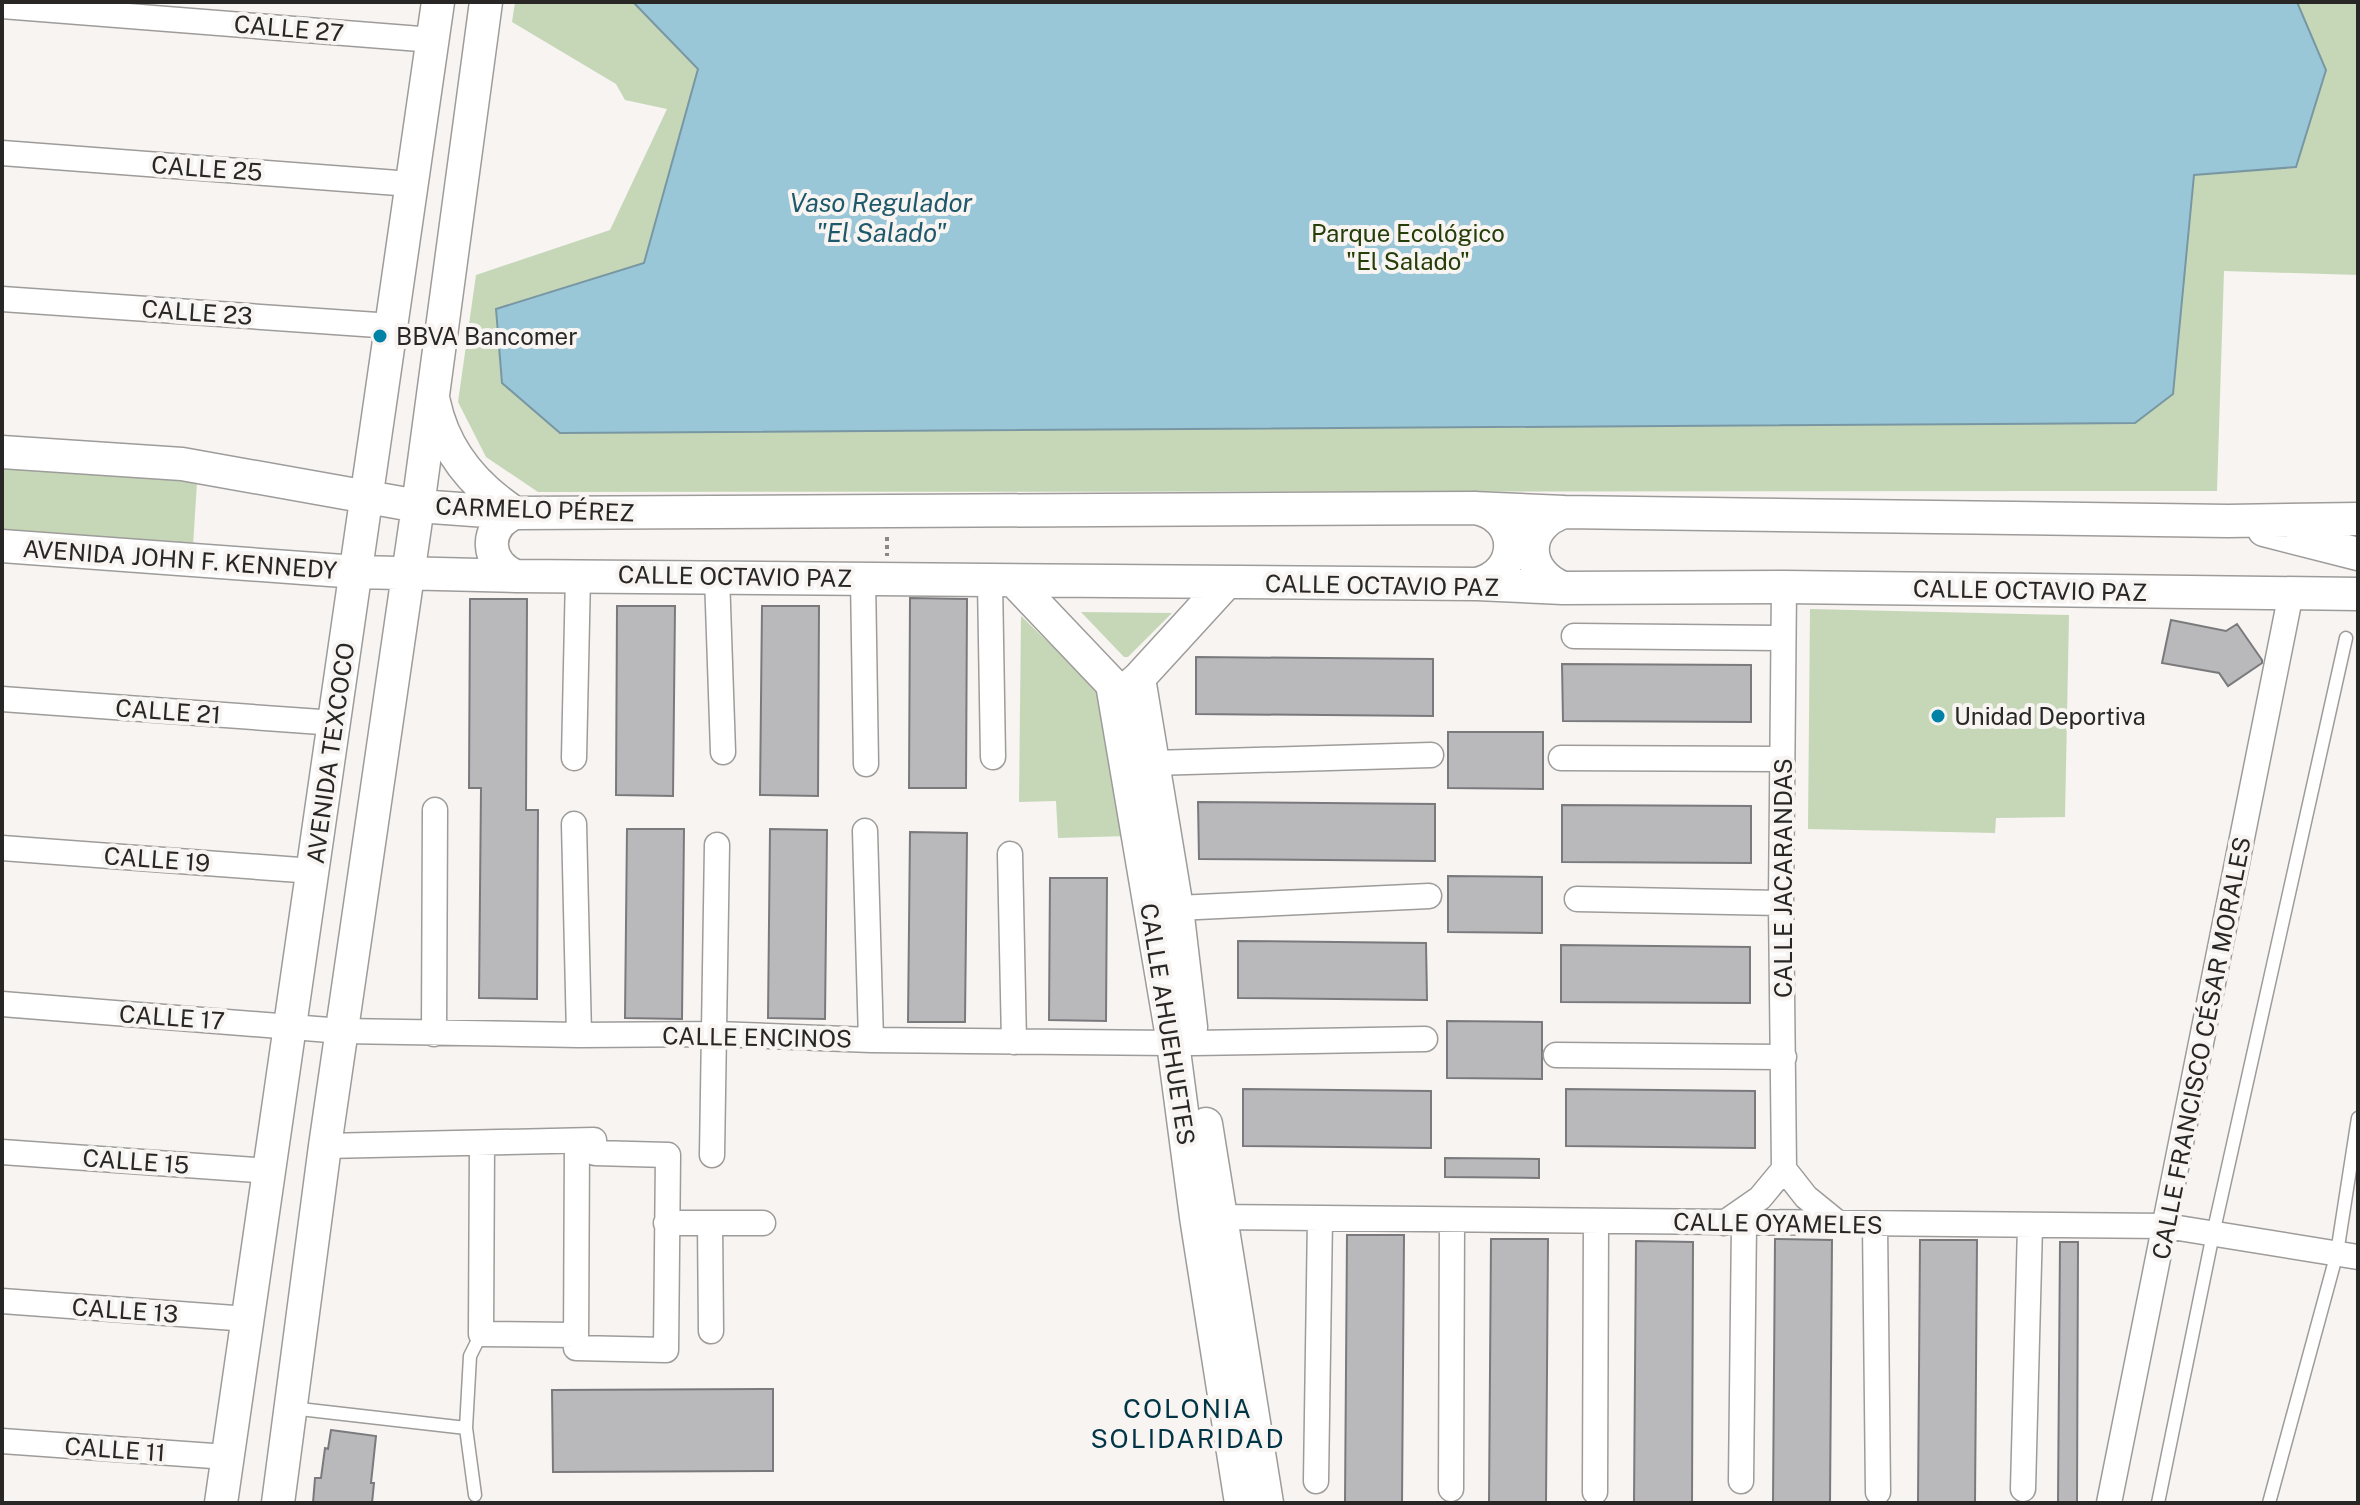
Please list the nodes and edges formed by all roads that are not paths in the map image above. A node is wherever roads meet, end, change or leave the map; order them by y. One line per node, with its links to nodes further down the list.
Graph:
1 (438, 2): 4 (street, AVENIDA TEXCOCO)
2 (486, 2): 9 (street)
3 (2, 6): 4 (street, CALLE 27)
4 (433, 40): 6 (street, AVENIDA TEXCOCO)
5 (2, 153): 6 (street, CALLE 25)
6 (411, 184): 8 (street, AVENIDA TEXCOCO)
7 (2, 299): 8 (street, CALLE 23)
8 (392, 326): 11 (street, AVENIDA TEXCOCO)
9 (432, 391): 12 (street); 15 (street)
10 (2, 452): 11 (street)
11 (366, 497): 12 (street, CARMELO PÉREZ); 20 (street, AVENIDA TEXCOCO)
12 (418, 506): 15 (street, CARMELO PÉREZ); 21 (street)
13 (1473, 508): 14 (street); 15 (street, CARMELO PÉREZ); 28 (street)
14 (1564, 512): 17 (street); 30 (street)
15 (515, 513): 23 (street)
16 (2358, 519): 17 (street)
17 (2228, 521): 19 (street)
18 (2, 546): 20 (street, AVENIDA JOHN F. KENNEDY)
19 (2358, 554)
20 (357, 572): 21 (street); 38 (street, AVENIDA TEXCOCO)
21 (407, 574): 23 (street, CALLE OCTAVIO PAZ); 60 (street)
22 (578, 575): 23 (street, CALLE OCTAVIO PAZ); 24 (street, CALLE OCTAVIO PAZ); 42 (street)
23 (516, 576)
24 (717, 576): 25 (street, CALLE OCTAVIO PAZ); 39 (street)
25 (877, 578): 26 (street, CALLE OCTAVIO PAZ); 46 (street)
26 (1002, 582): 27 (street, CALLE OCTAVIO PAZ); 36 (street); 41 (street)
27 (1226, 583): 28 (street, CALLE OCTAVIO PAZ); 36 (street)
28 (1477, 584): 30 (street, CALLE OCTAVIO PAZ)
29 (1784, 587): 30 (street, CALLE OCTAVIO PAZ); 31 (street, CALLE OCTAVIO PAZ); 34 (street, CALLE JACARANDAS)
30 (1563, 588)
31 (2291, 593): 32 (street, CALLE OCTAVIO PAZ); 89 (street, CALLE FRANCISCO CÉSAR MORALES)
32 (2358, 594)
33 (1574, 636): 34 (street)
34 (1783, 638): 44 (street, CALLE JACARANDAS)
35 (2346, 638): 90 (lane, CALLE FRANCISCO CÉSAR MORALES)
36 (1126, 681): 45 (street, CALLE AHUEHUETES); 67 (street, CALLE AHUEHUETES)
37 (2, 699): 38 (street, CALLE 21)
38 (335, 723): 53 (street, AVENIDA TEXCOCO)
39 (723, 752)
40 (1431, 755): 45 (street)
41 (993, 757)
42 (574, 758)
43 (1561, 758): 44 (street)
44 (1782, 759): 56 (street, CALLE JACARANDAS)
45 (1153, 763): 57 (street, CALLE AHUEHUETES)
46 (866, 764)
47 (435, 810): 61 (street)
48 (574, 824): 63 (street)
49 (865, 831): 65 (street)
50 (717, 845): 62 (street)
51 (2, 848): 53 (street, CALLE 19)
52 (1010, 854): 66 (street)
53 (313, 871): 59 (street, AVENIDA TEXCOCO)
54 (1429, 896): 57 (street)
55 (1577, 899): 56 (street)
56 (1781, 903): 69 (street, CALLE JACARANDAS)
57 (1177, 908): 67 (street, CALLE AHUEHUETES)
58 (2, 1004): 59 (street, CALLE 17)
59 (289, 1026): 60 (street, CALLE 17); 77 (street, AVENIDA TEXCOCO)
60 (342, 1031): 61 (street, CALLE ENCINOS); 73 (street)
61 (434, 1034): 63 (street, CALLE ENCINOS)
62 (716, 1034): 63 (street, CALLE ENCINOS); 65 (street, CALLE ENCINOS); 75 (street)
63 (579, 1035)
64 (1425, 1039): 67 (street, CALLE ENCINOS)
65 (871, 1040): 66 (street, CALLE ENCINOS)
66 (1014, 1042): 67 (street, CALLE ENCINOS)
67 (1183, 1043): 78 (street, CALLE AHUEHUETES)
68 (1556, 1055): 69 (street)
69 (1784, 1057): 76 (street, CALLE JACARANDAS)
70 (2358, 1118): 91 (lane)
71 (577, 1141): 72 (street); 82 (street); 96 (street)
72 (482, 1143): 73 (street); 95 (street)
73 (325, 1146): 97 (street)
74 (2, 1152): 77 (street, CALLE 15)
75 (712, 1155)
76 (1784, 1169): 85 (street); 86 (street)
77 (270, 1171): 93 (street, AVENIDA TEXCOCO)
78 (1208, 1216): 79 (street, CALLE OYAMELES); 110 (street, CALLE AHUEHUETES); 111 (street, CALLE AHUEHUETES)
79 (1320, 1218): 80 (street, CALLE OYAMELES); 101 (street)
80 (1452, 1220): 81 (street, CALLE OYAMELES); 103 (street)
81 (1596, 1221): 85 (street, CALLE OYAMELES); 105 (street)
82 (666, 1223): 83 (street); 96 (street)
83 (710, 1223): 84 (street); 94 (street)
84 (763, 1223)
85 (1734, 1223): 86 (street, CALLE OYAMELES); 102 (street)
86 (1838, 1223): 87 (street, CALLE OYAMELES)
87 (1875, 1224): 88 (street, CALLE OYAMELES); 106 (street)
88 (2030, 1226): 89 (street, CALLE OYAMELES); 104 (street)
89 (2166, 1226): 90 (street, CALLE OYAMELES); 112 (street, CALLE FRANCISCO CÉSAR MORALES)
90 (2213, 1234): 91 (street, CALLE OYAMELES); 113 (lane, CALLE FRANCISCO CÉSAR MORALES)
91 (2348, 1255): 114 (lane)
92 (2, 1301): 93 (street, CALLE 13)
93 (248, 1319): 100 (street, AVENIDA TEXCOCO)
94 (711, 1331)
95 (481, 1334): 96 (street); 98 (lane)
96 (576, 1335)
97 (291, 1408): 98 (lane); 109 (street)
98 (466, 1428): 107 (lane)
99 (2, 1441): 100 (street, CALLE 11)
100 (227, 1457): 108 (street, AVENIDA TEXCOCO)
101 (1316, 1481)
102 (1741, 1481)
103 (1451, 1489)
104 (2023, 1489)
105 (1595, 1492)
106 (1878, 1492)
107 (475, 1495)
108 (221, 1503)
109 (278, 1503)
110 (1241, 1503)
111 (1267, 1503)
112 (2109, 1503)
113 (2158, 1503)
114 (2269, 1503)

